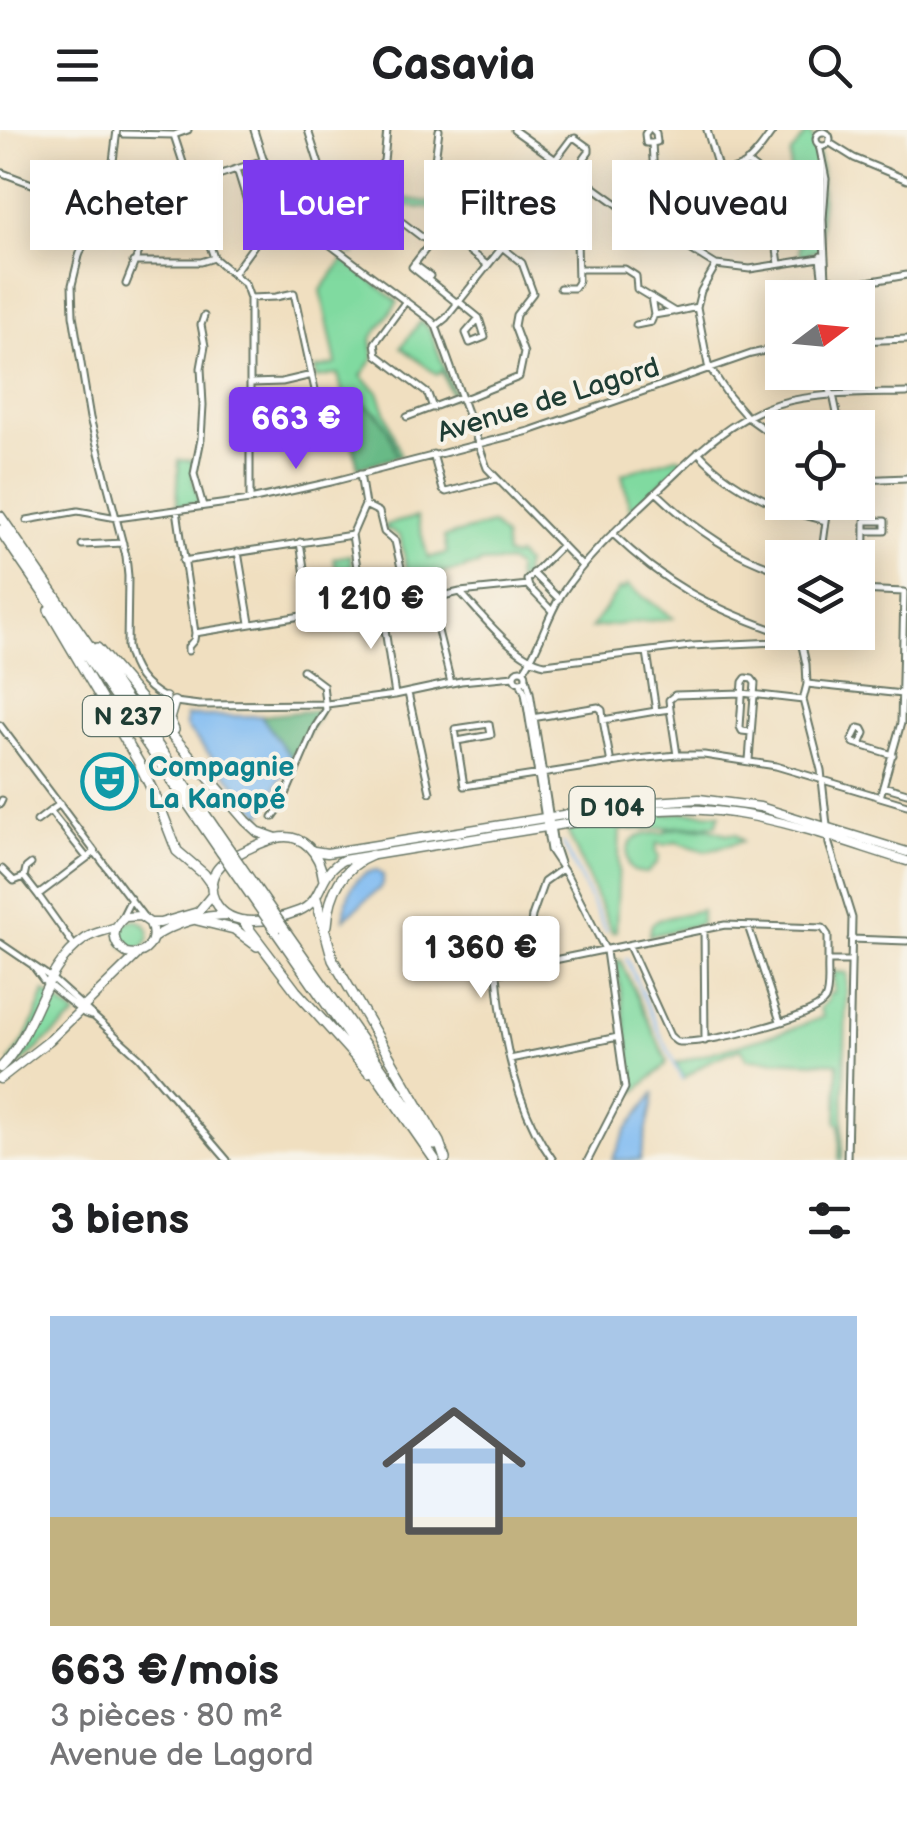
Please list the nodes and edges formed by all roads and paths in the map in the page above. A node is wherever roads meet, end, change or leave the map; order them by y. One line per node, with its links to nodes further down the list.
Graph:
1 (188, 130): 14 (street)
2 (254, 130): 19 (street)
3 (308, 130): 20 (street)
4 (388, 130): 21 (street)
5 (439, 130): 22 (street)
6 (514, 130): 23 (street)
7 (651, 130): 25 (street)
8 (707, 130): 26 (street)
9 (774, 130): 16 (street)
10 (120, 132): 13 (street); 17 (street)
11 (815, 132): 12 (street); 15 (street)
12 (830, 132): 15 (street)
13 (151, 133): 14 (street)
14 (174, 134): 18 (street)
15 (825, 145): 33 (street); 48 (street)
16 (759, 149): 27 (street); 28 (street)
17 (114, 160)
18 (182, 160)
19 (264, 160)
20 (318, 160)
21 (384, 160)
22 (436, 160)
23 (555, 160): 24 (street)
24 (584, 160)
25 (653, 160)
26 (716, 160)
27 (749, 160)
28 (757, 160)
29 (243, 167): 30 (street)
30 (237, 169): 32 (street); 35 (street)
31 (0, 172): 34 (street)
32 (223, 173)
33 (907, 180)
34 (30, 183)
35 (243, 189)
36 (81, 250): 103 (street)
37 (138, 250): 50 (street)
38 (211, 250): 49 (street)
39 (249, 250): 55 (street)
40 (337, 250): 63 (street)
41 (424, 250): 64 (street)
42 (467, 250): 52 (street)
43 (500, 250): 52 (street)
44 (504, 250): 81 (street)
45 (578, 250): 54 (street)
46 (692, 250): 53 (street)
47 (777, 250): 51 (street)
48 (822, 256): 51 (street); 57 (street)
49 (214, 258): 50 (street); 55 (street)
50 (133, 262): 59 (street)
51 (779, 264): 53 (street)
52 (487, 265): 64 (street)
53 (716, 265): 65 (street)
54 (578, 269): 60 (street); 61 (street)
55 (232, 274): 62 (street)
56 (907, 275): 58 (street)
57 (825, 280)
58 (875, 281)
59 (126, 284)
60 (560, 288)
61 (650, 297): 66 (street); 67 (street)
62 (250, 298): 76 (street); 77 (street)
63 (406, 301): 71 (street); 82 (street)
64 (458, 302): 69 (street); 71 (street)
65 (697, 308): 66 (street); 75 (street)
66 (675, 312): 67 (street)
67 (654, 315): 70 (street)
68 (204, 316): 100 (street)
69 (479, 318): 69 (street)
70 (636, 325)
71 (436, 326): 81 (street)
72 (907, 339): 73 (street)
73 (875, 340)
74 (765, 351): 75 (street, Avenue de Lagord)
75 (710, 369): 85 (street); 90 (street, Avenue de Lagord)
76 (312, 375): 77 (street); 86 (street)
77 (250, 383): 88 (street)
78 (830, 390): 80 (street)
79 (907, 392): 80 (street)
80 (832, 395): 83 (street); 85 (street)
81 (462, 398): 82 (street); 90 (street)
82 (433, 408): 84 (street)
83 (836, 410)
84 (407, 417)
85 (747, 417): 87 (street); 91 (street)
86 (323, 426): 88 (street); 89 (street)
87 (765, 430)
88 (250, 435): 98 (street)
89 (326, 436)
90 (478, 443): 92 (street, Avenue de Lagord); 94 (street)
91 (698, 452): 97 (street); 105 (street)
92 (433, 454): 93 (street, Avenue de Lagord); 94 (street)
93 (360, 474): 98 (street, Avenue de Lagord); 99 (street)
94 (497, 478): 115 (street)
95 (907, 478): 96 (street)
96 (875, 479)
97 (656, 492): 108 (street); 118 (street)
98 (250, 500): 100 (street, Avenue de Lagord)
99 (365, 505): 109 (street); 125 (street)
100 (203, 506): 101 (street, Avenue de Lagord)
101 (176, 510): 103 (street, Avenue de Lagord); 117 (street)
102 (0, 516): 132 (highway, N 237)
103 (118, 518): 104 (street, Avenue de Lagord); 113 (street)
104 (27, 520)
105 (826, 521): 110 (street)
106 (0, 530): 121 (highway, N 237)
107 (865, 532): 111 (street)
108 (613, 534): 119 (street); 134 (street)
109 (352, 535): 112 (street); 129 (street)
110 (825, 540)
111 (864, 540)
112 (300, 542): 116 (street); 131 (street)
113 (123, 543): 114 (street); 152 (street)
114 (82, 545)
115 (562, 546): 119 (street); 120 (street)
116 (238, 552): 117 (street); 133 (street)
117 (183, 561): 135 (street)
118 (765, 564)
119 (582, 566): 127 (street)
120 (530, 578): 123 (street); 127 (street); 130 (street)
121 (35, 580): 183 (highway, N 237); 195 (highway)
122 (875, 591): 124 (street)
123 (460, 592): 126 (street); 141 (street)
124 (905, 592): 140 (street)
125 (408, 599): 126 (street); 128 (street)
126 (430, 599): 145 (street)
127 (559, 599): 130 (street)
128 (381, 603): 129 (street); 150 (street)
129 (363, 606): 131 (street)
130 (552, 611): 141 (street)
131 (311, 614): 133 (street)
132 (74, 623): 156 (highway); 183 (highway, N 237)
133 (250, 624): 135 (street)
134 (765, 627)
135 (195, 633): 138 (street)
136 (765, 643): 139 (street)
137 (803, 650): 146 (street)
138 (188, 651)
139 (647, 652): 141 (street); 157 (street)
140 (905, 653): 148 (street)
141 (531, 660): 144 (street)
142 (302, 670): 154 (street)
143 (514, 676): 144 (street); 144 (street); 145 (street)
144 (523, 677): 158 (street)
145 (452, 683): 147 (street)
146 (807, 684): 148 (street); 153 (street)
147 (408, 693): 150 (street); 172 (street)
148 (904, 693): 166 (street)
149 (742, 694): 151 (street); 151 (street); 155 (street); 161 (street)
150 (395, 695): 154 (street)
151 (754, 695): 153 (street); 161 (street)
152 (170, 700): 154 (street); 156 (highway); 164 (highway)
153 (803, 700): 170 (street)
154 (327, 704): 178 (street)
155 (670, 709): 157 (street); 165 (street)
156 (153, 710): 164 (highway)
157 (656, 711): 159 (street)
158 (532, 718): 159 (street); 169 (street)
159 (604, 720): 168 (street)
160 (2, 731): 175 (street)
161 (751, 732): 167 (street)
162 (457, 741): 162 (street); 169 (street)
163 (860, 745): 166 (street)
164 (186, 750): 182 (highway)
165 (677, 755): 167 (street); 168 (street)
166 (893, 755): 171 (street)
167 (749, 760): 170 (street)
168 (611, 764): 169 (street)
169 (540, 774): 180 (street)
170 (823, 779): 174 (street); 181 (street)
171 (883, 786): 173 (street); 174 (street)
172 (430, 792)
173 (907, 794)
174 (880, 796): 176 (street)
175 (60, 804): 177 (street); 185 (street)
176 (907, 805)
177 (50, 811): 179 (street); 188 (street)
178 (273, 818)
179 (37, 821)
180 (548, 822): 181 (main road, D 104); 184 (main road, D 104); 187 (main road, D 104); 192 (street)
181 (828, 832): 186 (main road, D 104); 189 (main road, D 104); 208 (street)
182 (274, 838): 184 (main road); 195 (main road)
183 (225, 850): 205 (highway, N 237, bridge)
184 (314, 851): 194 (main road)
185 (94, 852): 188 (street); 198 (street)
186 (907, 852)
187 (372, 855): 194 (main road, D 104); 210 (highway)
188 (87, 858): 196 (street)
189 (907, 861)
190 (31, 864): 193 (street)
191 (2, 869): 193 (street)
192 (562, 869): 214 (street); 219 (street)
193 (24, 877): 196 (street)
194 (322, 878): 197 (main road)
195 (212, 890): 199 (main road); 201 (main road)
196 (38, 894): 213 (street)
197 (316, 898): 202 (main road); 210 (highway)
198 (131, 899): 201 (street); 203 (street)
199 (227, 915): 200 (main road); 202 (main road)
200 (197, 920): 207 (main road); 216 (highway)
201 (147, 921): 203 (main road); 207 (main road)
202 (243, 921): 216 (highway)
203 (118, 924): 213 (main road); 215 (main road)
204 (748, 926): 206 (street); 217 (street); 222 (street)
205 (280, 929): 228 (highway, N 237); 231 (highway, N 237)
206 (704, 929): 212 (street); 224 (street)
207 (153, 938): 215 (main road)
208 (852, 939): 209 (street); 218 (street)
209 (907, 941)
210 (328, 942): 231 (highway)
211 (0, 944): 220 (street)
212 (629, 946): 214 (street); 224 (street)
213 (74, 947): 220 (main road)
214 (606, 950): 219 (street); 223 (street)
215 (138, 954): 221 (main road)
216 (272, 961): 228 (highway)
217 (828, 961): 218 (street); 222 (street)
218 (851, 961): 234 (street)
219 (525, 966): 225 (street)
220 (48, 980): 221 (street); 226 (main road)
221 (83, 1009): 227 (main road); 229 (street)
222 (780, 1022): 224 (street)
223 (618, 1036): 225 (street); 233 (street)
224 (705, 1041)
225 (510, 1059): 232 (street)
226 (0, 1068)
227 (0, 1079)
228 (391, 1096): 230 (highway, N 237)
229 (227, 1160)
230 (436, 1160)
231 (445, 1160)
232 (553, 1160)
233 (588, 1160)
234 (847, 1160)

